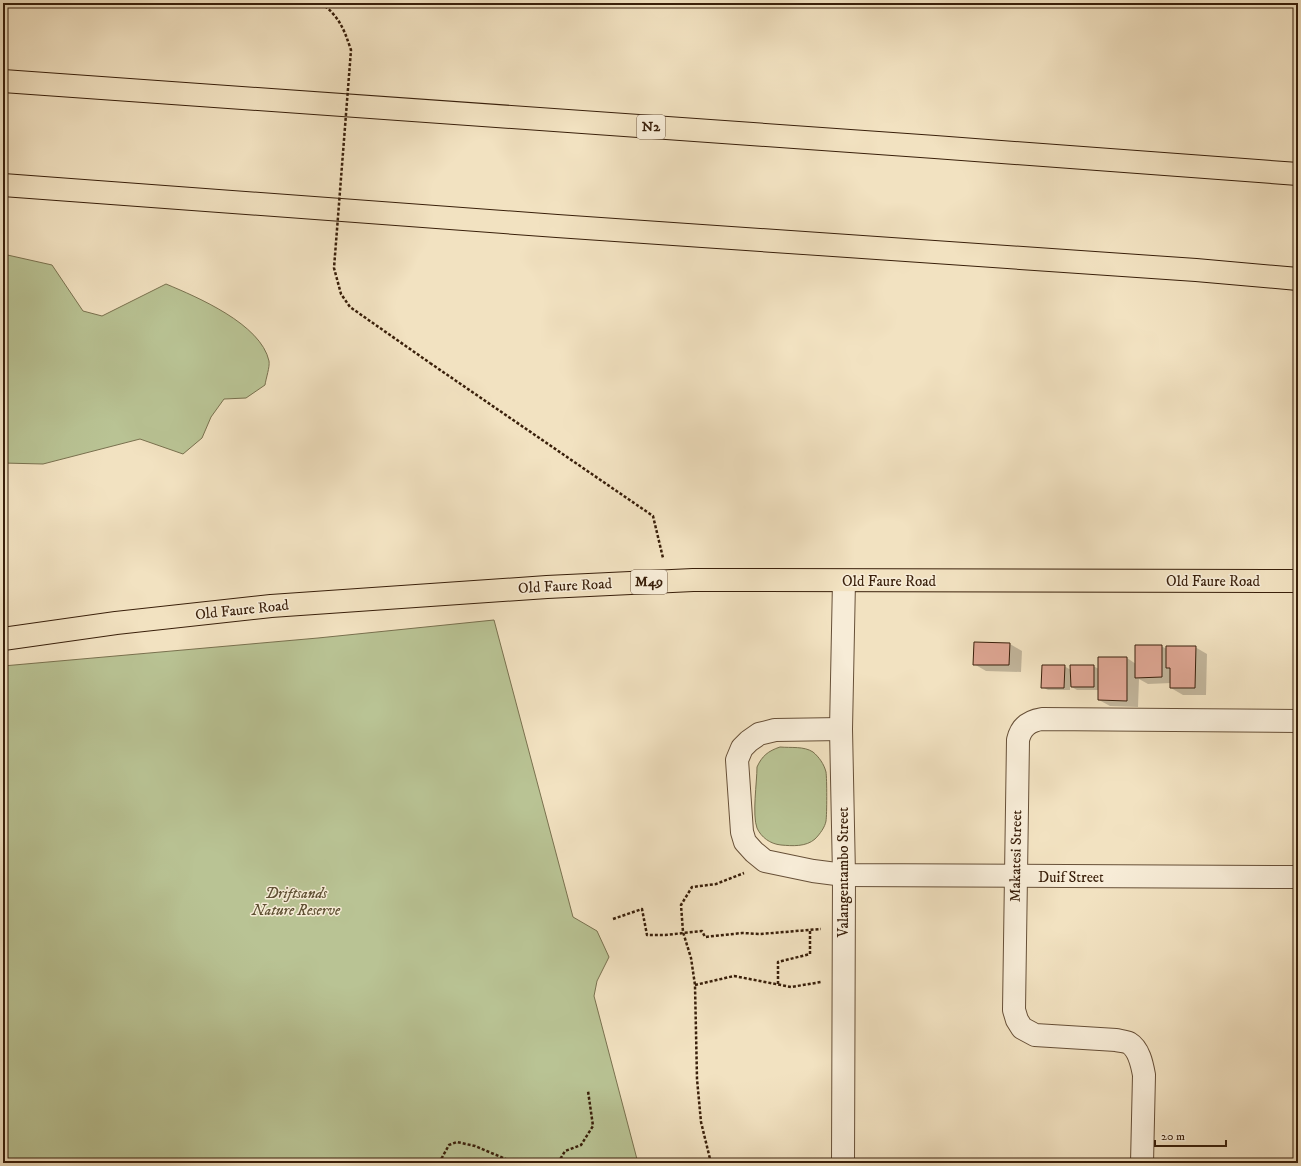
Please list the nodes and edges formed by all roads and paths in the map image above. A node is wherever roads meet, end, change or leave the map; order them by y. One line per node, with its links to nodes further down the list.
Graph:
1 (321, 3): 6 (path, bridge)
2 (3, 81): 3 (main road, N2)
3 (1298, 174)
4 (3, 186): 5 (main road)
5 (1298, 279)
6 (664, 565)
7 (844, 581): 8 (main road, Old Faure Road / M49); 9 (main road, Old Faure Road / M49); 11 (street, Valangentambo Street)
8 (1298, 581)
9 (3, 639)
10 (1298, 721): 14 (street, Makatesi Street)
11 (841, 729): 12 (street); 13 (street, Valangentambo Street)
12 (765, 861): 13 (street, Duif Street); 19 (path)
13 (844, 875): 14 (street, Duif Street); 17 (street, Valangentambo Street)
14 (1016, 876): 15 (street, Duif Street); 28 (street, Makatesi Street)
15 (1298, 877)
16 (613, 919): 19 (path)
17 (844, 928): 18 (path); 20 (street, Valangentambo Street)
18 (810, 930): 19 (path); 21 (path)
19 (683, 932): 22 (path)
20 (844, 979): 21 (path); 27 (street, Valangentambo Street)
21 (778, 984): 22 (path)
22 (695, 985): 26 (path)
23 (588, 1090): 25 (path)
24 (439, 1163): 25 (path)
25 (558, 1163)
26 (711, 1163)
27 (843, 1163)
28 (1142, 1163)

